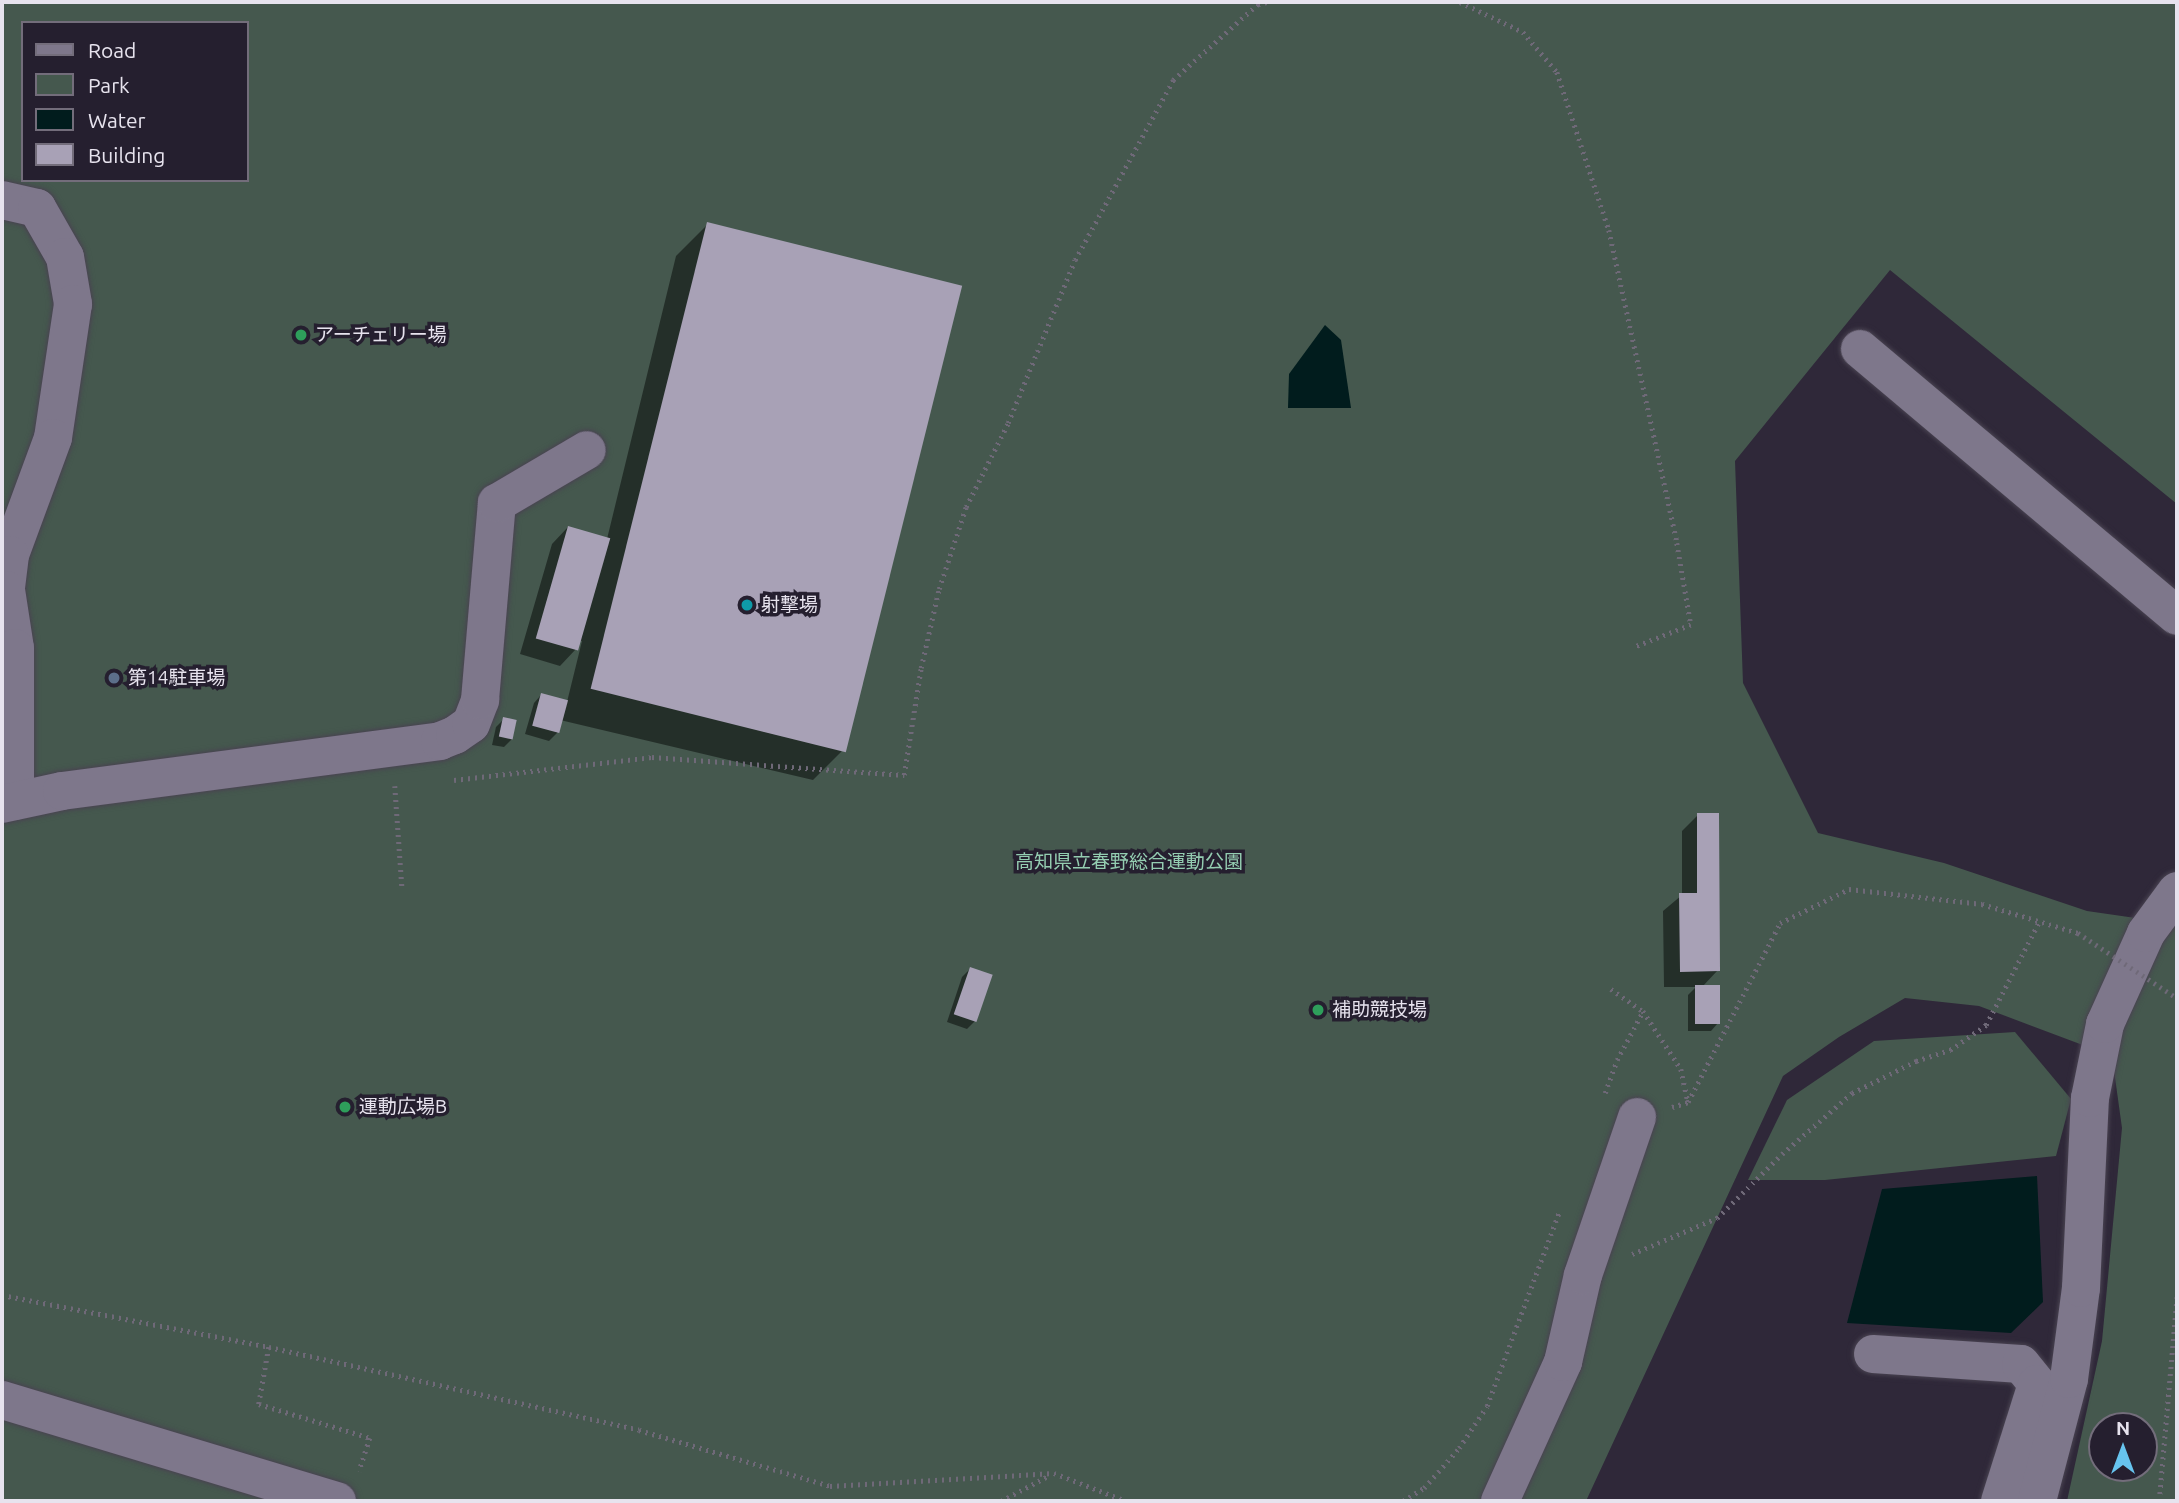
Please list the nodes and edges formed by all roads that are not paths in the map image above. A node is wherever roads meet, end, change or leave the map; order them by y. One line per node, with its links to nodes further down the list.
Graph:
1 (2, 201): 5 (street)
2 (1860, 349): 4 (street)
3 (587, 450): 5 (street)
4 (2177, 615)
5 (8, 802)
6 (2177, 891): 13 (street)
7 (1637, 1117): 11 (street)
8 (1872, 1354): 12 (street)
9 (2, 1400): 10 (street)
10 (347, 1489)
11 (1500, 1501)
12 (2000, 1501)
13 (2037, 1501)

